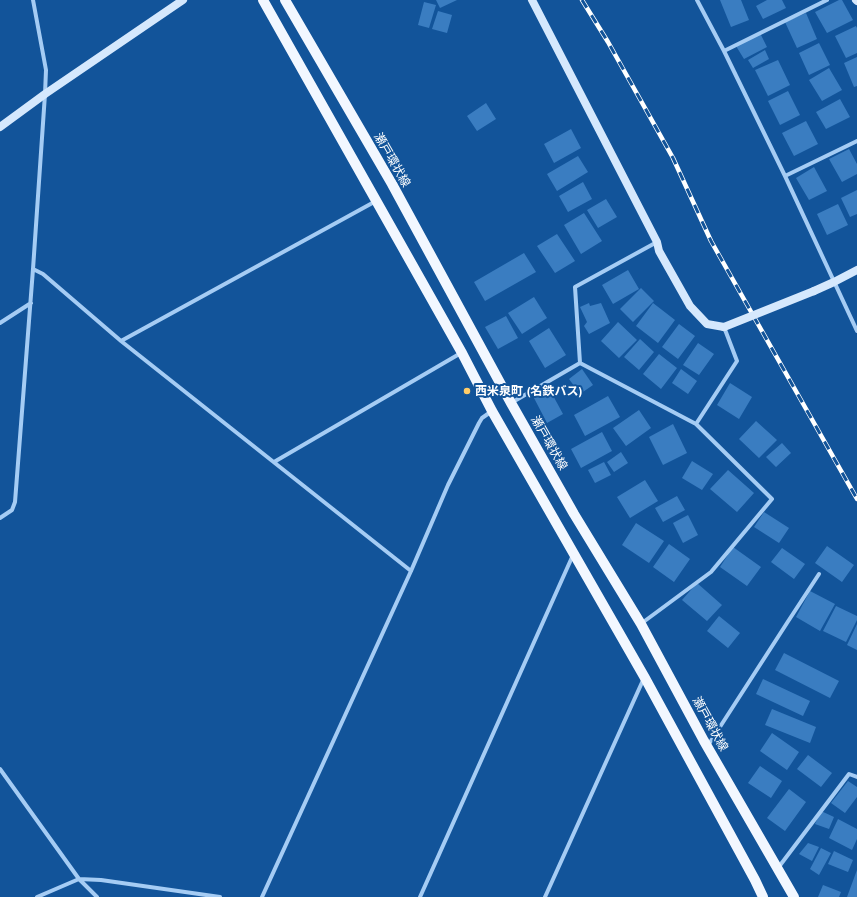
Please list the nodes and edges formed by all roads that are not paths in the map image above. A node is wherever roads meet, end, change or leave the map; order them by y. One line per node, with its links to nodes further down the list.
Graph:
1 (33, 0): 9 (street)
2 (183, 0): 9 (street)
3 (263, 0): 13 (main road)
4 (285, 0): 25 (main road, 瀬戸環状線)
5 (532, 0): 14 (street)
6 (697, 0): 8 (street)
7 (827, 0): 8 (street)
8 (724, 51): 12 (street)
9 (45, 94): 10 (street); 15 (street)
10 (0, 127)
11 (857, 141): 12 (street)
12 (785, 176): 17 (street)
13 (376, 200): 22 (street); 23 (main road)
14 (657, 242): 20 (street); 24 (street)
15 (33, 269): 18 (street); 22 (street)
16 (857, 270): 17 (street)
17 (834, 282): 20 (street, bridge); 21 (street)
18 (30, 303): 19 (street); 29 (street)
19 (0, 323)
20 (724, 327): 27 (street)
21 (857, 331)
22 (121, 341): 28 (street)
23 (462, 353): 26 (main road); 28 (street)
24 (580, 363): 25 (street); 27 (street)
25 (511, 403): 33 (main road, 瀬戸環状線)
26 (492, 411): 30 (main road); 31 (street)
27 (696, 424): 33 (street)
28 (274, 462): 31 (street)
29 (0, 518)
30 (574, 553): 34 (main road); 44 (street)
31 (411, 571): 43 (street)
32 (819, 574): 35 (street)
33 (641, 624): 35 (main road, 瀬戸環状線)
34 (645, 678): 45 (street); 46 (main road)
35 (707, 747): 38 (main road, 瀬戸環状線)
36 (0, 769): 39 (street)
37 (857, 777): 38 (street)
38 (778, 868): 47 (main road, 瀬戸環状線)
39 (80, 879): 40 (street); 41 (street); 42 (street)
40 (37, 897)
41 (97, 897)
42 (220, 897)
43 (262, 897)
44 (420, 897)
45 (545, 897)
46 (763, 897)
47 (794, 897)

